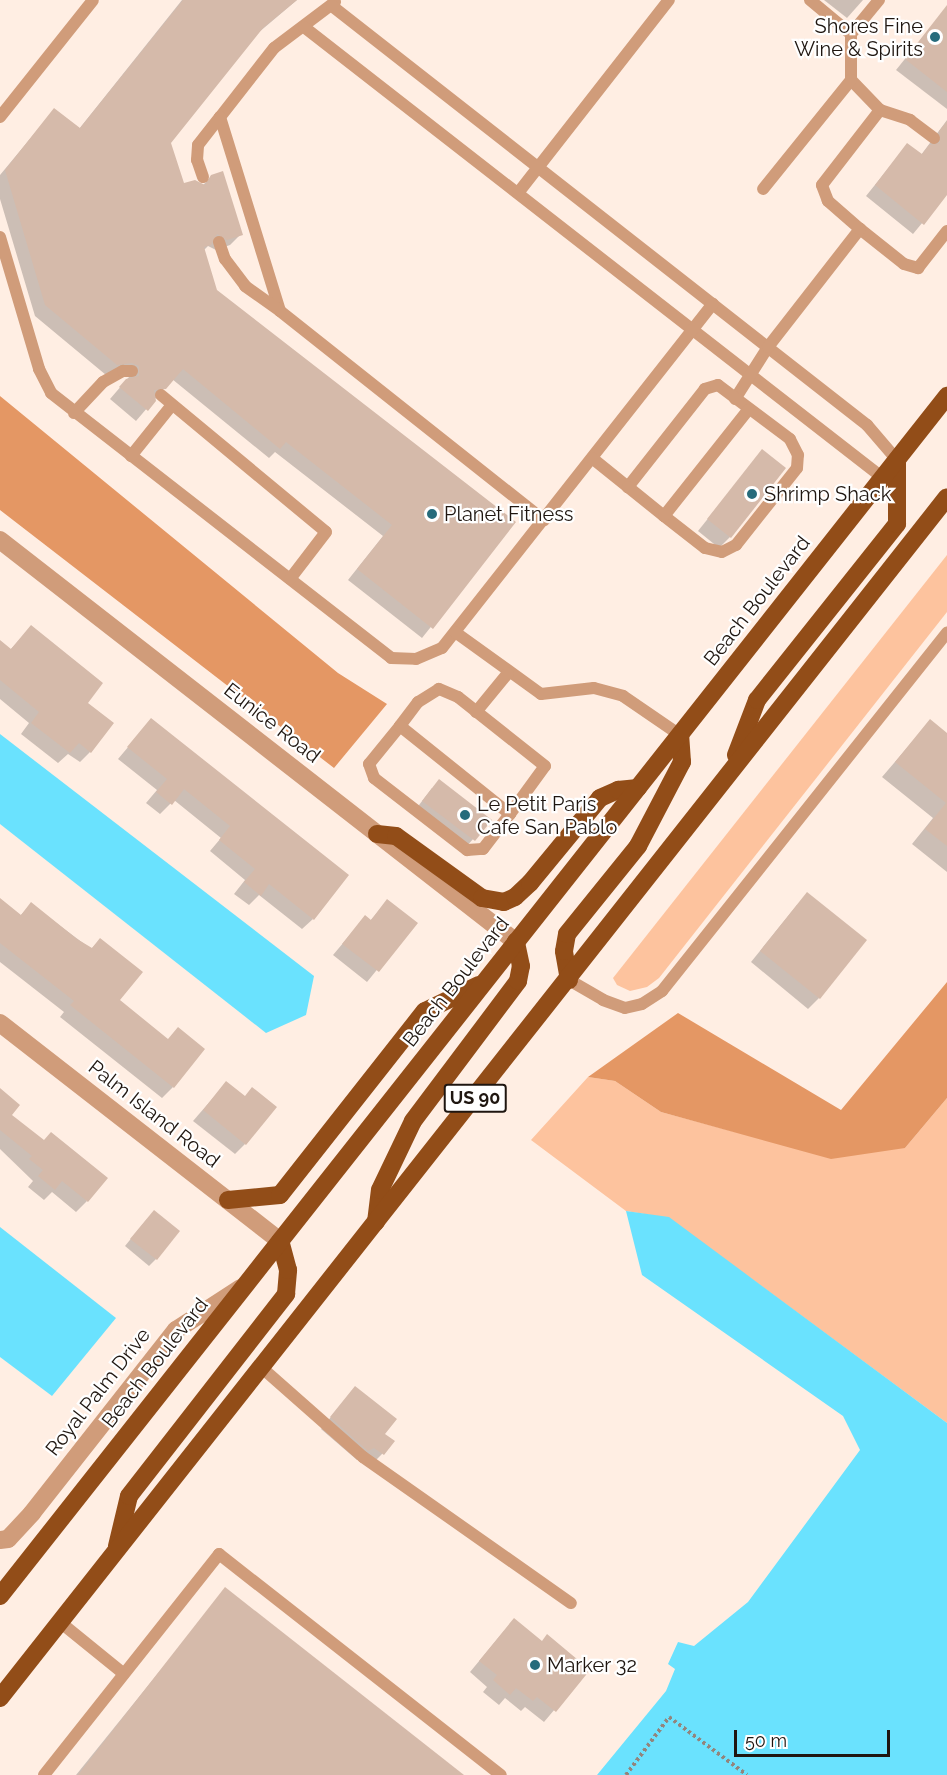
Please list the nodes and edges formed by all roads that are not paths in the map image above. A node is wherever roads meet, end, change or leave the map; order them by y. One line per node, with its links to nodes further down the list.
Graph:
1 (93, 0): 10 (lane)
2 (669, 0): 13 (lane)
3 (810, 0): 7 (lane)
4 (879, 0): 7 (lane)
5 (334, 3): 6 (lane); 13 (lane)
6 (304, 27): 11 (lane); 16 (lane)
7 (851, 34): 8 (lane)
8 (851, 80): 9 (lane); 15 (lane)
9 (880, 110): 12 (lane); 17 (lane)
10 (0, 117)
11 (220, 117): 14 (lane); 22 (lane)
12 (934, 138)
13 (538, 167): 16 (lane); 21 (lane)
14 (203, 177)
15 (763, 189)
16 (518, 193): 23 (lane)
17 (860, 229): 18 (lane); 24 (lane)
18 (947, 231)
19 (0, 237): 32 (lane)
20 (219, 242): 22 (lane)
21 (713, 304): 23 (lane); 24 (lane)
22 (280, 311): 40 (lane)
23 (694, 329): 26 (lane); 34 (lane)
24 (768, 347): 26 (lane); 35 (lane)
25 (132, 371): 32 (lane)
26 (753, 376): 29 (lane); 36 (lane)
27 (161, 395): 30 (lane)
28 (947, 396): 35 (highway, Beach Boulevard)
29 (735, 399): 31 (lane); 37 (lane)
30 (172, 405): 33 (lane); 42 (lane)
31 (748, 410): 39 (lane); 39 (lane)
32 (74, 413): 33 (lane)
33 (130, 456): 42 (lane)
34 (592, 458): 37 (lane); 40 (lane)
35 (897, 460): 36 (highway, Beach Boulevard); 49 (highway)
36 (883, 478): 48 (highway, Beach Boulevard)
37 (628, 487): 39 (lane)
38 (944, 506): 49 (highway, US 90)
39 (664, 516)
40 (544, 519): 43 (lane)
41 (0, 540): 52 (street, Eunice Road)
42 (290, 579): 43 (lane)
43 (456, 632): 45 (lane)
44 (947, 633): 54 (lane)
45 (508, 673): 46 (lane); 48 (lane)
46 (476, 712): 47 (lane); 51 (lane)
47 (400, 726): 51 (lane); 51 (lane)
48 (680, 735): 50 (highway, Beach Boulevard); 54 (highway)
49 (729, 773): 54 (highway, US 90)
50 (638, 788): 52 (highway); 53 (highway, Beach Boulevard)
51 (510, 814)
52 (377, 834): 53 (street, Eunice Road)
53 (516, 942): 55 (highway, Beach Boulevard); 58 (highway)
54 (569, 980): 58 (highway, US 90)
55 (483, 983): 57 (highway); 59 (highway, Beach Boulevard)
56 (0, 1023): 57 (street, Palm Island Road)
57 (228, 1200): 59 (street, Palm Island Road)
58 (376, 1222): 61 (highway, US 90)
59 (280, 1240): 60 (highway, Beach Boulevard); 63 (highway)
60 (245, 1285): 62 (street, Royal Palm Drive); 64 (highway, Beach Boulevard)
61 (261, 1367): 63 (highway, US 90); 65 (lane)
62 (0, 1540)
63 (116, 1551): 66 (highway, US 90)
64 (0, 1596)
65 (570, 1603)
66 (60, 1622): 67 (lane); 68 (highway, US 90)
67 (124, 1674): 69 (lane); 70 (lane)
68 (0, 1698)
69 (44, 1775)
70 (501, 1775)

